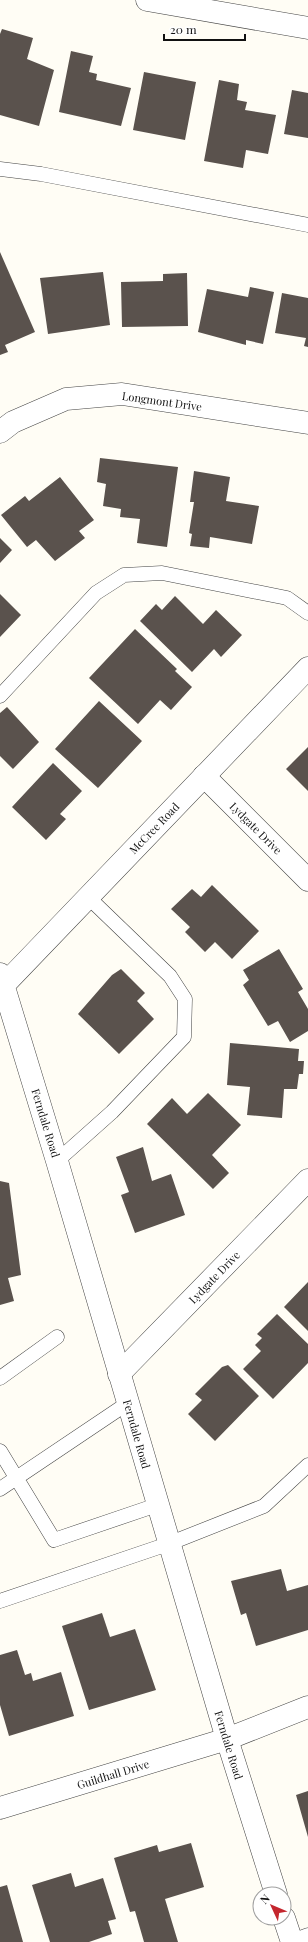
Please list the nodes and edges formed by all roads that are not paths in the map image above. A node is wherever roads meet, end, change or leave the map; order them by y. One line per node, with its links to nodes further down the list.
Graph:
1 (147, 0): 2 (street)
2 (308, 28)
3 (0, 169): 4 (lane)
4 (308, 225)
5 (308, 424): 6 (street, Longmont Drive)
6 (0, 432)
7 (308, 613): 9 (lane)
8 (308, 668): 10 (street, McCree Road)
9 (0, 696)
10 (204, 776): 11 (street, Lydgate Drive); 12 (street, McCree Road)
11 (308, 880)
12 (88, 897): 13 (street, McCree Road); 14 (lane)
13 (1, 983): 14 (street, Ferndale Road)
14 (57, 1161): 17 (street, Ferndale Road)
15 (308, 1180): 17 (street, Lydgate Drive)
16 (57, 1337): 18 (lane)
17 (119, 1374): 19 (street, Ferndale Road)
18 (0, 1378)
19 (128, 1403): 22 (lane); 24 (street, Ferndale Road)
20 (0, 1451): 22 (lane)
21 (308, 1465): 25 (lane)
22 (17, 1478): 23 (lane); 24 (lane)
23 (0, 1489)
24 (157, 1505): 25 (street, Ferndale Road)
25 (168, 1544): 26 (lane); 28 (street, Ferndale Road)
26 (0, 1601)
27 (308, 1707): 28 (street)
28 (227, 1739): 29 (street, Guildhall Drive); 30 (street, Ferndale Road)
29 (0, 1808)
30 (273, 1886)
31 (289, 1926): 32 (street)
32 (297, 1939)

